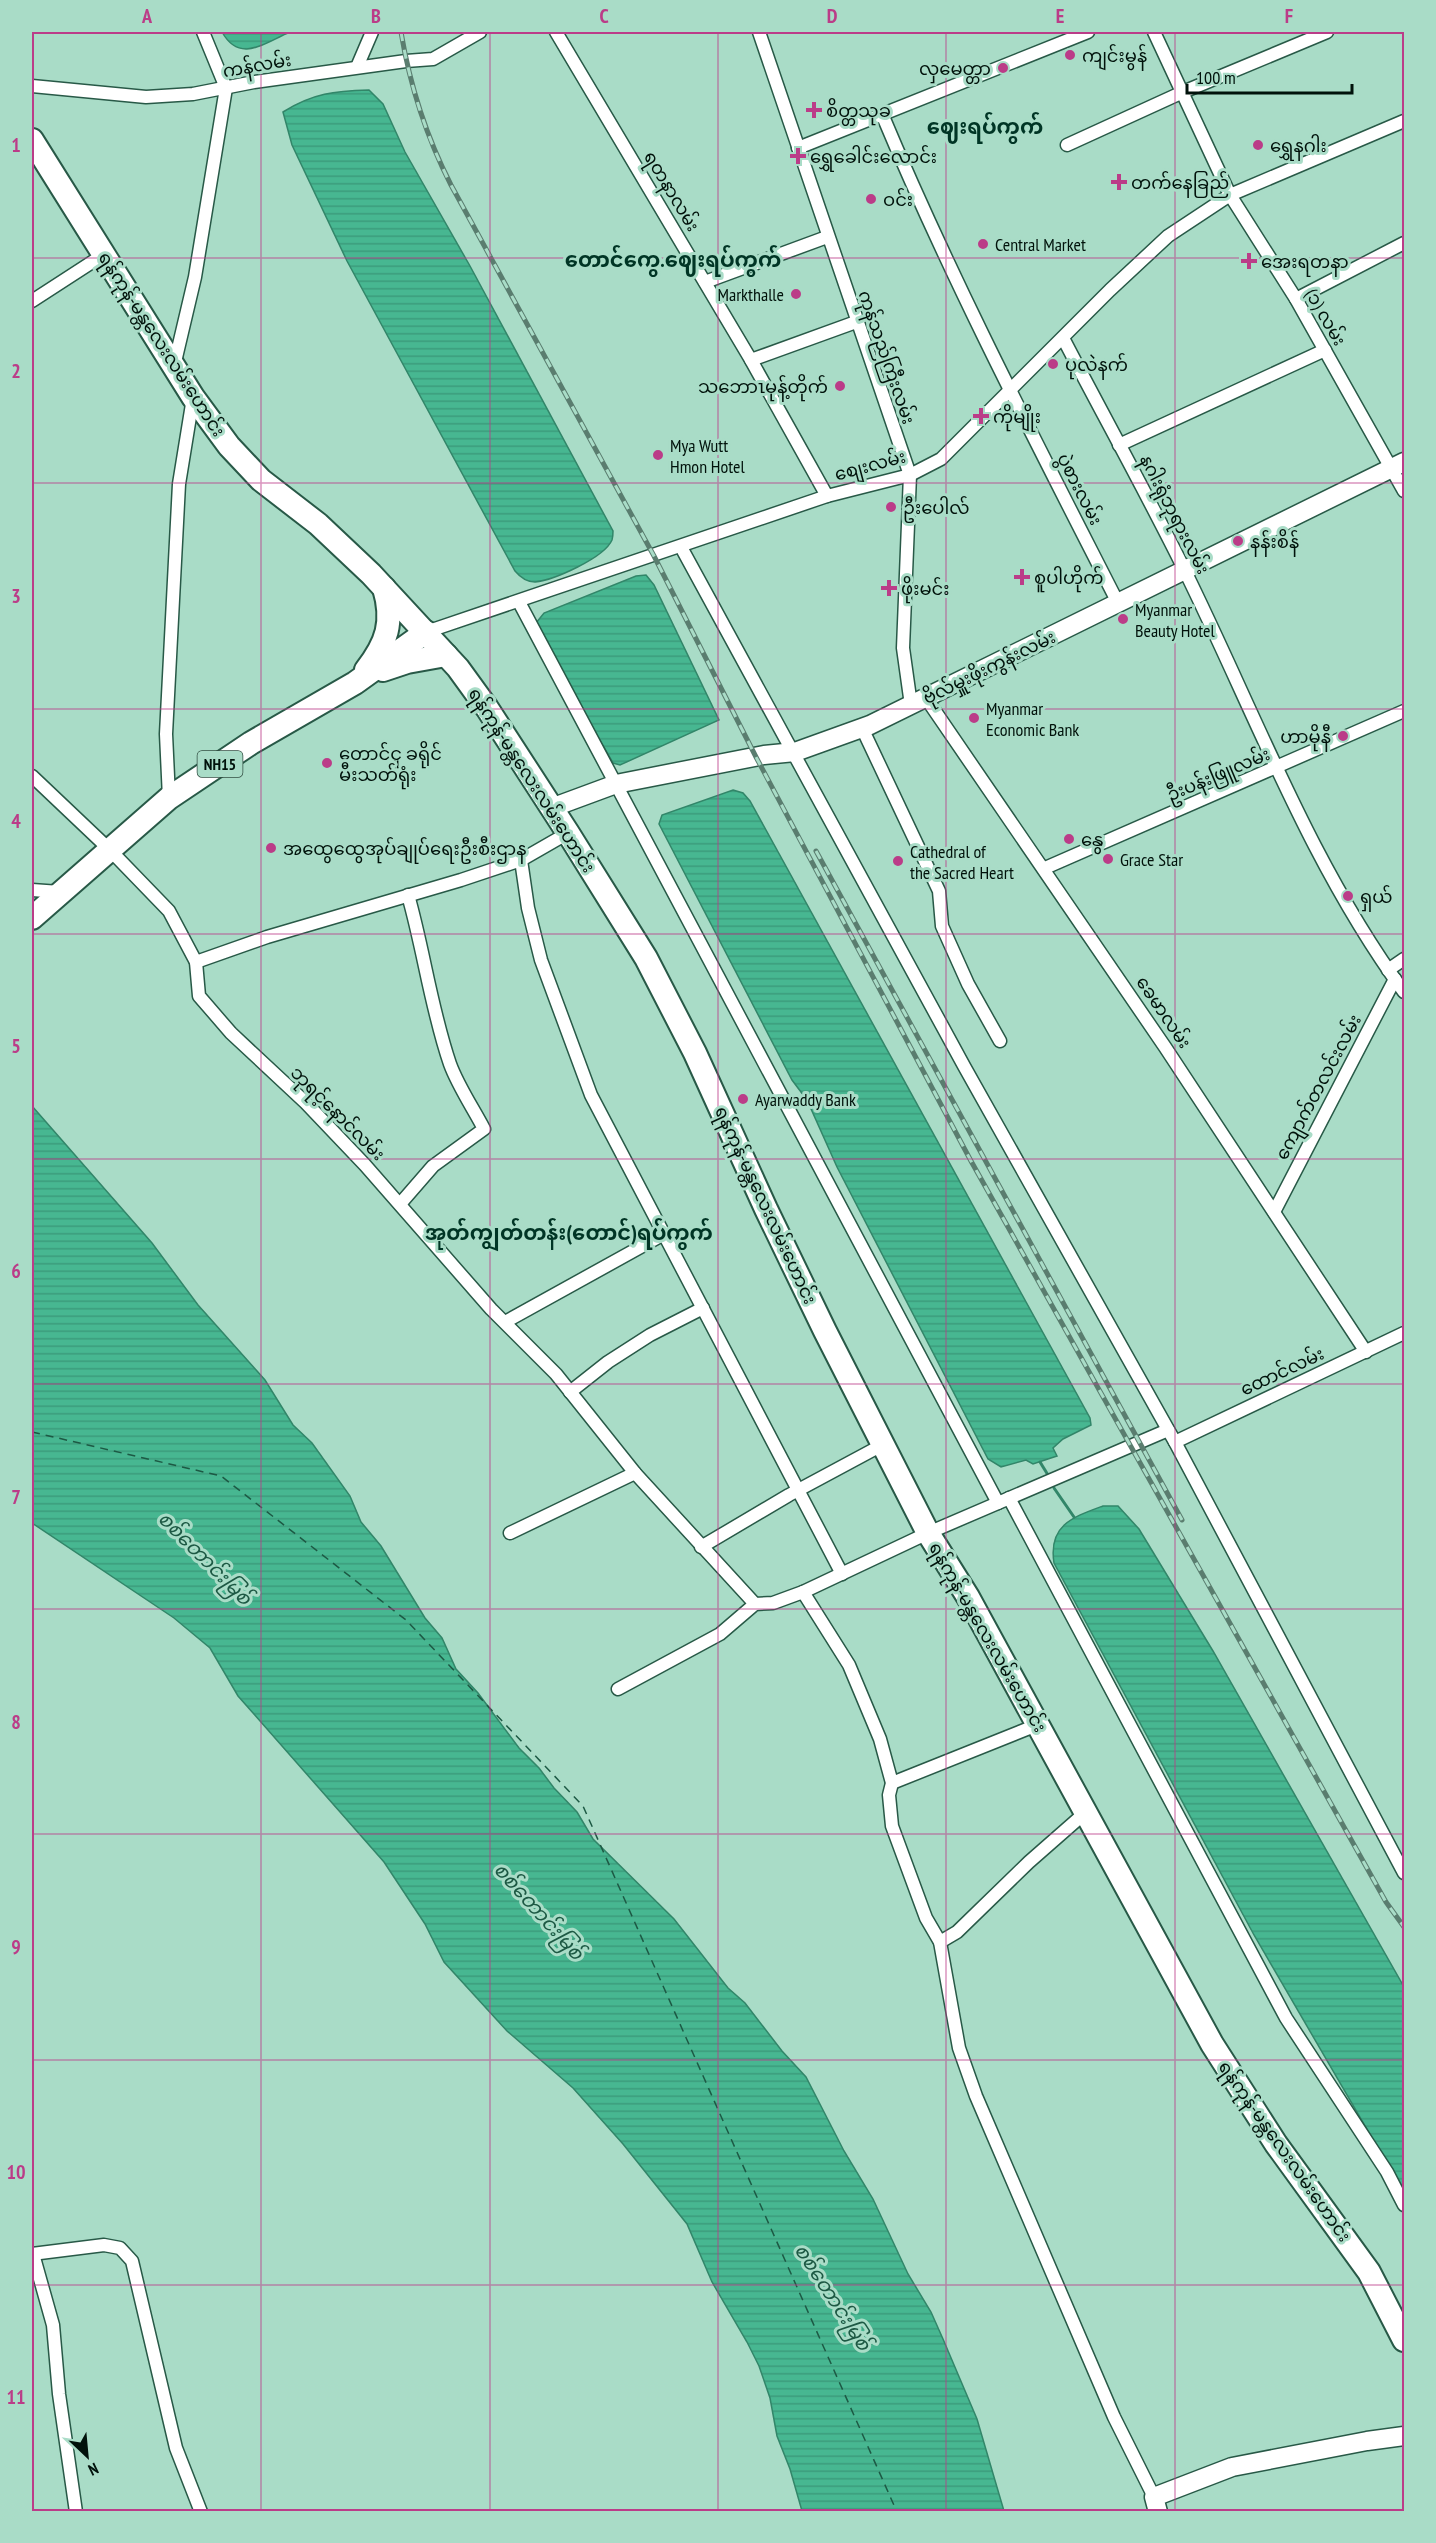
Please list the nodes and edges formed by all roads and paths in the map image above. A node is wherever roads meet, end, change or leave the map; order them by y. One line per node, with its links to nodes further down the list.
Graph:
1 (204, 32): 11 (street)
2 (372, 32): 9 (street)
3 (480, 32): 9 (street, ကန်လမ်း)
4 (556, 32): 22 (street, ရတနာလမ်း)
5 (759, 32): 17 (street, ကုန်သည်ကြီးလမ်း)
6 (1088, 32): 13 (street)
7 (1154, 32): 12 (street, (၁) လမ်း)
8 (1327, 32): 12 (street)
9 (357, 67): 11 (street, ကန်လမ်း)
10 (32, 86): 11 (street, ကန်လမ်း)
11 (226, 88): 29 (street)
12 (1183, 92): 16 (street); 18 (street, (၁) လမ်း)
13 (882, 114): 17 (street); 30 (street, ပွဲစားလမ်း)
14 (1404, 121): 18 (street, စျေးလမ်း)
15 (32, 141): 21 (highway, ရန်ကုန်-မန္တလေးလမ်းဟောင်း)
16 (1067, 145)
17 (798, 148): 19 (street, ကုန်သည်ကြီးလမ်း)
18 (1230, 195): 23 (street, (၁) လမ်း); 26 (street, စျေးလမ်း)
19 (827, 237): 22 (street); 25 (street, ကုန်သည်ကြီးလမ်း)
20 (1404, 243): 23 (street)
21 (103, 255): 24 (street); 29 (highway, ရန်ကုန်-မန္တလေးလမ်းဟောင်း)
22 (705, 282): 28 (street, ရတနာလမ်း)
23 (1296, 299): 27 (street, (၁) လမ်း)
24 (32, 301)
25 (856, 322): 28 (street); 34 (street, ကုန်သည်ကြီးလမ်း)
26 (1063, 338): 30 (street, စျေးလမ်း); 32 (street, နဂါးရုံဘုရားလမ်း)
27 (1324, 350): 32 (street); 33 (street, (၁) လမ်း)
28 (751, 360): 36 (street, ရတနာလမ်း)
29 (174, 367): 31 (highway, ရန်ကုန်-မန္တလေးလမ်းဟောင်း)
30 (1009, 392): 34 (street, စျေးလမ်း); 41 (street, ပွဲစားလမ်း)
31 (193, 397): 39 (highway, ရန်ကုန်-မန္တလေးလမ်းဟောင်း); 52 (street)
32 (1119, 445): 38 (street, နဂါးရုံဘုရားလမ်း)
33 (1398, 466): 35 (street, (၁) လမ်း); 38 (street, ဗိုလ်မှူးဖိုးကွန်းလမ်း)
34 (910, 475): 36 (street, စျေးလမ်း); 45 (street, ကုန်သည်ကြီးလမ်း)
35 (1404, 491)
36 (827, 496): 37 (street, စျေးလမ်း)
37 (681, 547): 40 (street, စျေးလမ်း); 48 (street)
38 (1185, 570): 41 (street, ဗိုလ်မှူးဖိုးကွန်းလမ်း); 49 (street, နဂါးရုံဘုရားလမ်း)
39 (384, 588): 42 (highway, ရန်ကုန်-မန္တလေးလမ်းဟောင်း); 44 (highway)
40 (519, 602): 42 (street, စျေးလမ်း); 51 (street)
41 (1118, 603): 45 (street, ဗိုလ်မှူးဖိုးကွန်းလမ်း)
42 (426, 632): 43 (highway, ရန်ကုန်-မန္တလေးလမ်းဟောင်း); 44 (highway, NH15)
43 (446, 655): 44 (highway); 53 (highway, ရန်ကုန်-မန္တလေးလမ်းဟောင်း)
44 (355, 683): 52 (highway, NH15)
45 (918, 701): 47 (street, ဗိုလ်မှူးဖိုးကွန်းလမ်း); 57 (street, ခေမာလမ်း)
46 (1404, 711): 49 (street, ဦးပန်းဖြူလမ်း)
47 (862, 728): 48 (street, ဗိုလ်မှူးဖိုးကွန်းလမ်း); 66 (street)
48 (795, 752): 51 (street, ဗိုလ်မှူးဖိုးကွန်းလမ်း); 75 (street)
49 (1277, 768): 57 (street, ဦးပန်းဖြူလမ်း); 64 (street, နဂါးရုံဘုရားလမ်း)
50 (32, 776): 55 (street, ဘုရင့်နောင်လမ်း)
51 (616, 784): 53 (street, ဗိုလ်မှူးဖိုးကွန်းလမ်း); 80 (street)
52 (169, 798): 55 (highway, NH15)
53 (551, 808): 54 (highway, ရန်ကုန်-မန္တလေးလမ်းဟောင်း)
54 (568, 833): 56 (street); 77 (highway, ရန်ကုန်-မန္တလေးလမ်းဟောင်း)
55 (110, 850): 59 (highway, NH15); 63 (street, ဘုရင့်နောင်လမ်း)
56 (521, 860): 60 (street); 69 (street)
57 (1045, 868): 68 (street, ခေမာလမ်း)
58 (32, 890): 59 (street)
59 (62, 892): 61 (highway, NH15)
60 (408, 895): 63 (street); 67 (street)
61 (32, 918)
62 (1404, 960): 64 (street)
63 (196, 962): 67 (street, ဘုရင့်နောင်လမ်း)
64 (1391, 974): 65 (street, နဂါးရုံဘုရားလမ်း); 68 (street, ကျောက်တလင်းလမ်း)
65 (1404, 992)
66 (1000, 1041)
67 (400, 1204): 71 (street, ဘုရင့်နောင်လမ်း)
68 (1274, 1212): 73 (street, ခေမာလမ်း)
69 (664, 1234): 70 (street); 71 (street)
70 (703, 1308): 74 (street); 79 (street)
71 (505, 1322): 74 (street, ဘုရင့်နောင်လမ်း)
72 (1404, 1333): 73 (street, ထောင်လမ်း)
73 (1365, 1352): 76 (street, ထောင်လမ်း)
74 (570, 1392): 78 (street, ဘုရင့်နောင်လမ်း)
75 (1168, 1430): 76 (street); 80 (street)
76 (1175, 1442): 91 (street)
77 (884, 1444): 79 (street); 82 (highway, ရန်ကုန်-မန္တလေးလမ်းဟောင်း)
78 (635, 1473): 81 (street); 83 (street, ဘုရင့်နောင်လမ်း)
79 (796, 1491): 83 (street); 84 (street)
80 (1004, 1500): 82 (street); 93 (street)
81 (510, 1533)
82 (928, 1533): 84 (street); 88 (highway, ရန်ကုန်-မန္တလေးလမ်းဟောင်း)
83 (701, 1547): 86 (street, ဘုရင့်နောင်လမ်း)
84 (842, 1574): 85 (street)
85 (803, 1592): 86 (street); 89 (street)
86 (755, 1604): 87 (street)
87 (618, 1689)
88 (1037, 1725): 89 (street); 90 (highway, ရန်ကုန်-မန္တလေးလမ်းဟောင်း)
89 (892, 1783): 92 (street)
90 (1086, 1812): 92 (street); 95 (highway, ရန်ကုန်-မန္တလေးလမ်းဟောင်း)
91 (1404, 1873)
92 (940, 1942): 97 (street)
93 (1404, 2205)
94 (32, 2254): 98 (street); 99 (street)
95 (1404, 2340)
96 (1404, 2436): 97 (street)
97 (1156, 2504)
98 (76, 2511)
99 (201, 2511)

